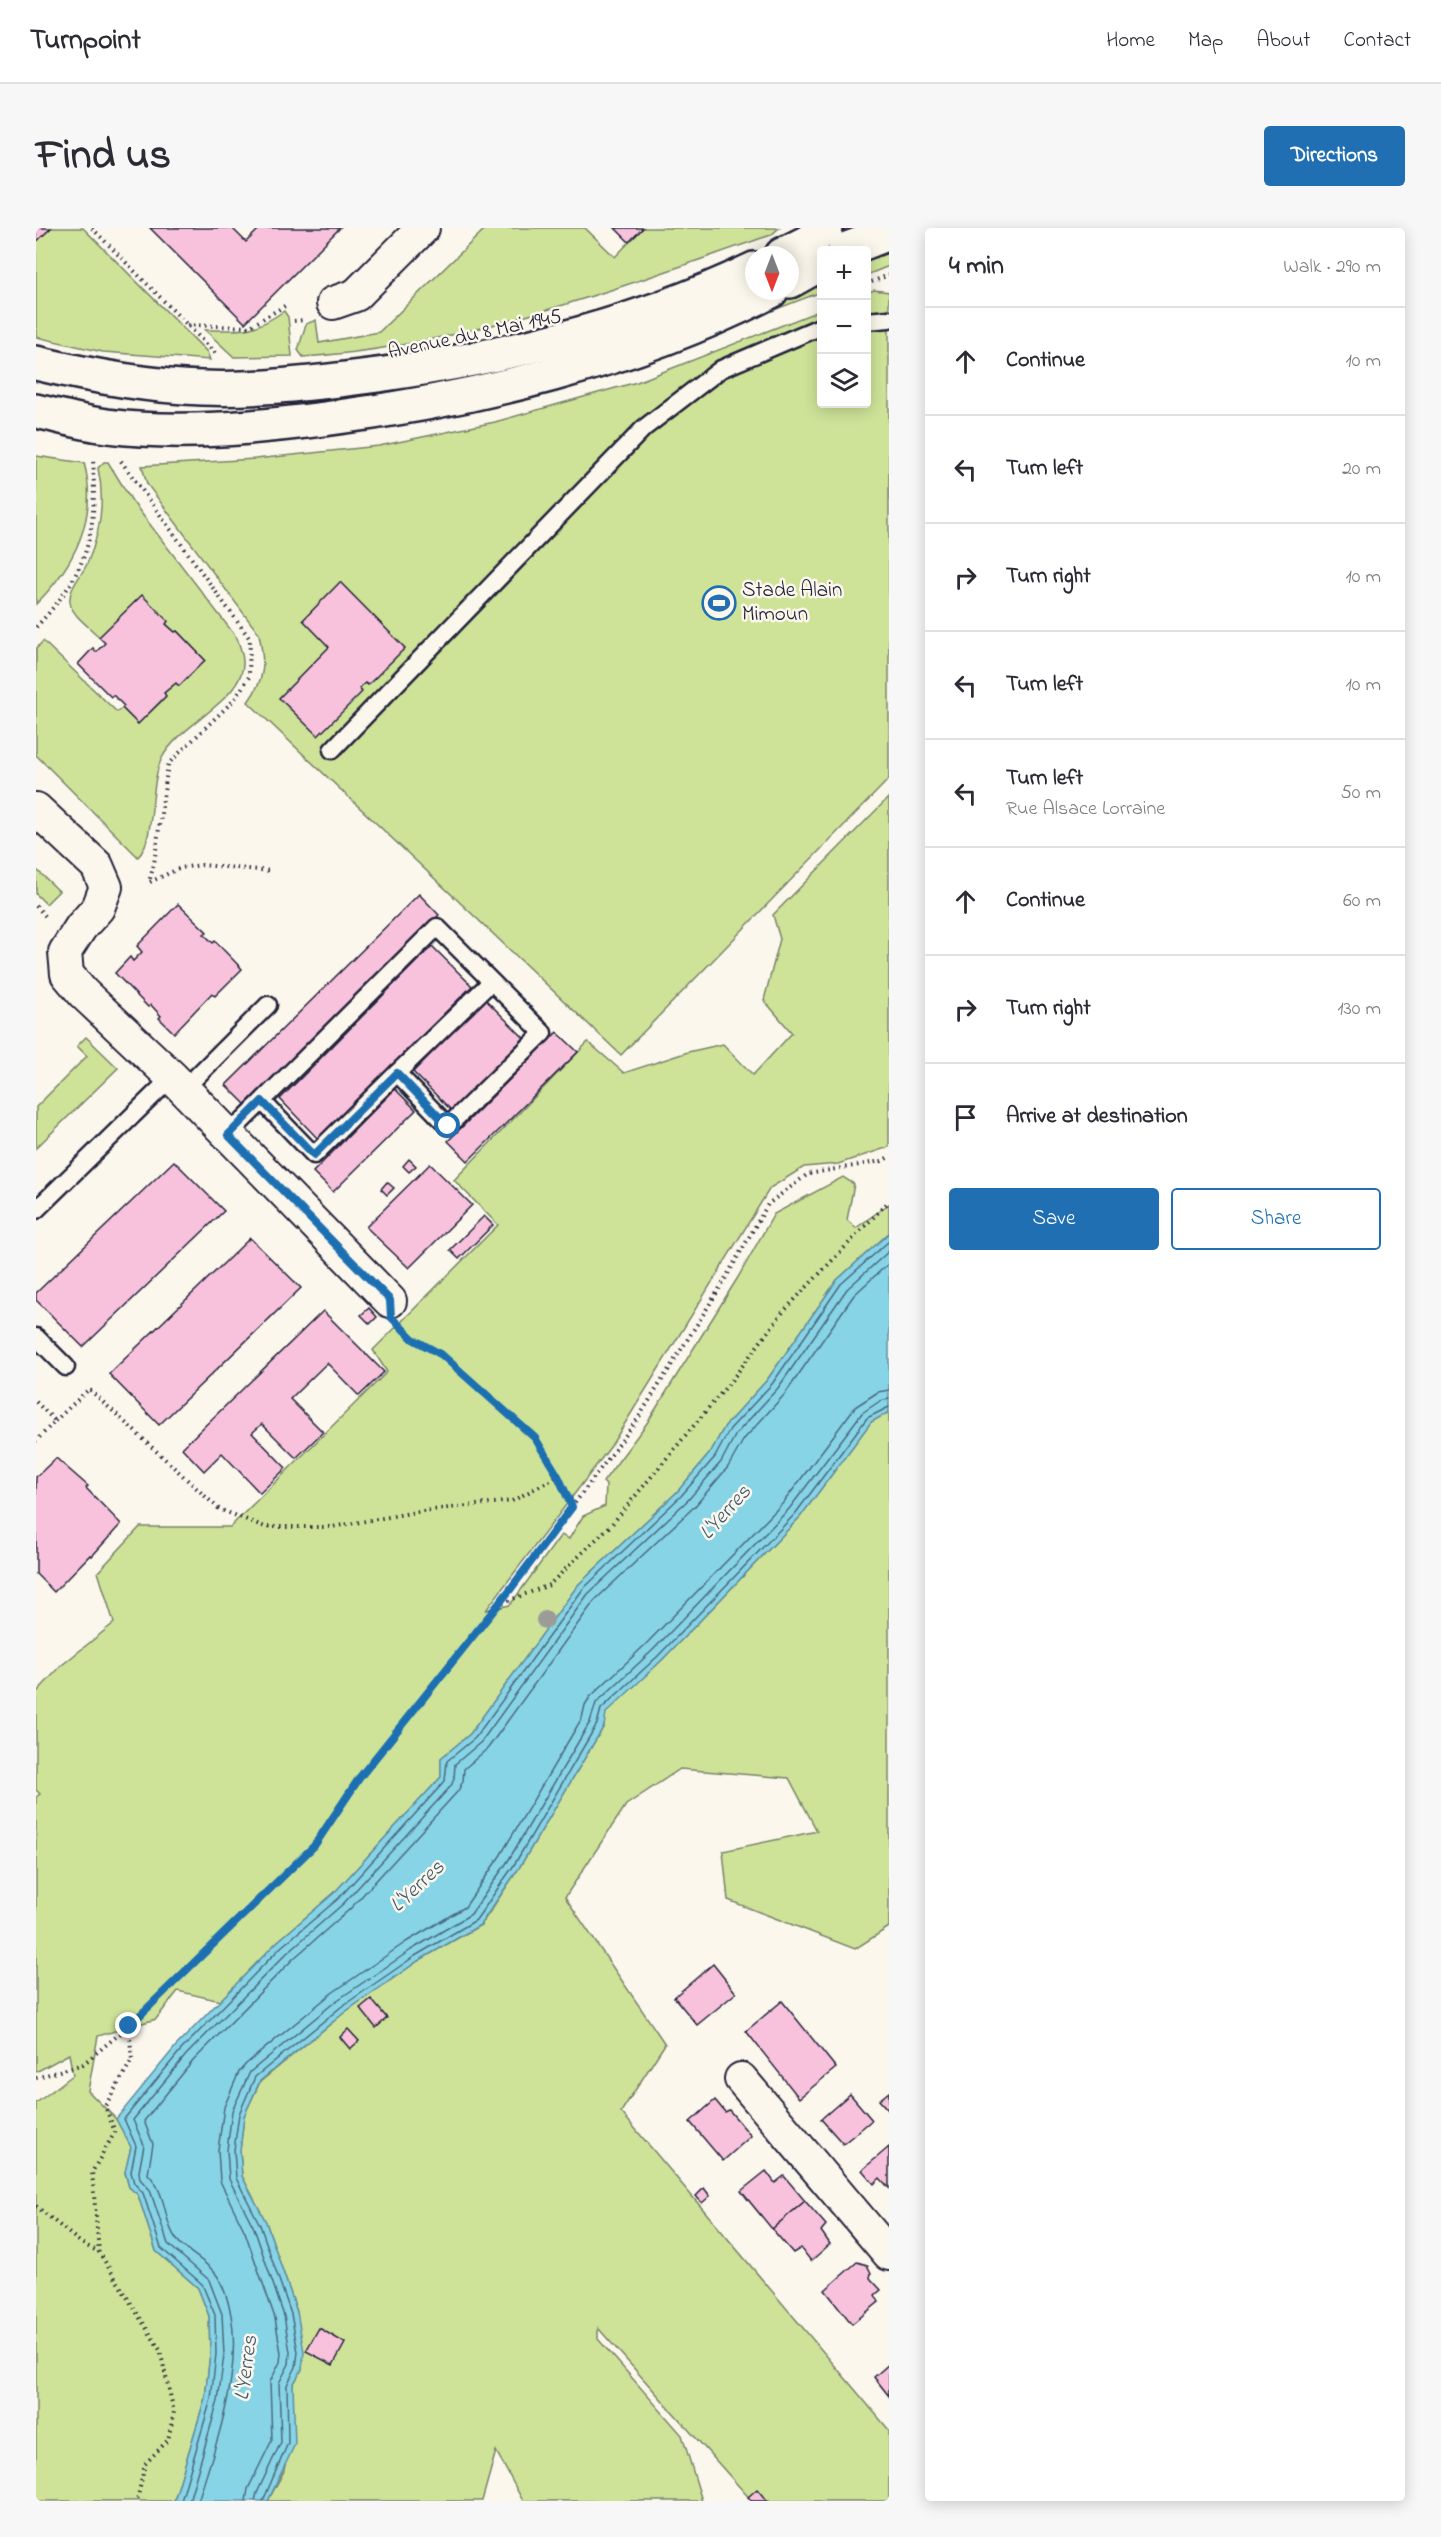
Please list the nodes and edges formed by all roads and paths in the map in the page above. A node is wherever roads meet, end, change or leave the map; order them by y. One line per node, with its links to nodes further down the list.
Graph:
1 (92, 228): 17 (path)
2 (423, 228): 13 (street)
3 (826, 228): 5 (main road)
4 (889, 233): 6 (main road)
5 (799, 246)
6 (855, 246)
7 (817, 266): 10 (main road)
8 (745, 273): 20 (main road, Avenue du 8 Mai 1945)
9 (889, 275): 11 (path)
10 (799, 276)
11 (871, 282)
12 (751, 300): 21 (main road)
13 (333, 303)
14 (288, 304): 17 (path)
15 (889, 319): 16 (lane)
16 (871, 321)
17 (186, 325): 19 (path)
18 (817, 328): 25 (lane)
19 (217, 358)
20 (36, 363)
21 (36, 411)
22 (93, 452): 24 (path)
23 (115, 452): 27 (path)
24 (36, 627)
25 (332, 750)
26 (36, 809): 31 (street)
27 (271, 871)
28 (491, 982): 30 (lane); 30 (lane); 32 (lane)
29 (268, 1005): 31 (lane)
30 (397, 1073): 32 (lane)
31 (178, 1083): 33 (street); 36 (lane)
32 (262, 1101): 33 (lane)
33 (228, 1135): 37 (street)
34 (889, 1158): 44 (path)
35 (889, 1201): 45 (path)
36 (36, 1210)
37 (390, 1300): 43 (path)
38 (36, 1337): 39 (lane)
39 (66, 1367)
40 (36, 1402): 41 (path)
41 (55, 1421): 42 (path); 43 (path)
42 (36, 1441)
43 (558, 1476): 44 (path)
44 (572, 1507): 45 (path)
45 (497, 1605): 46 (path)
46 (129, 2026): 47 (path); 50 (path)
47 (36, 2079)
48 (741, 2079): 51 (street)
49 (36, 2206): 50 (path)
50 (99, 2252): 52 (path)
51 (889, 2254)
52 (137, 2501)

